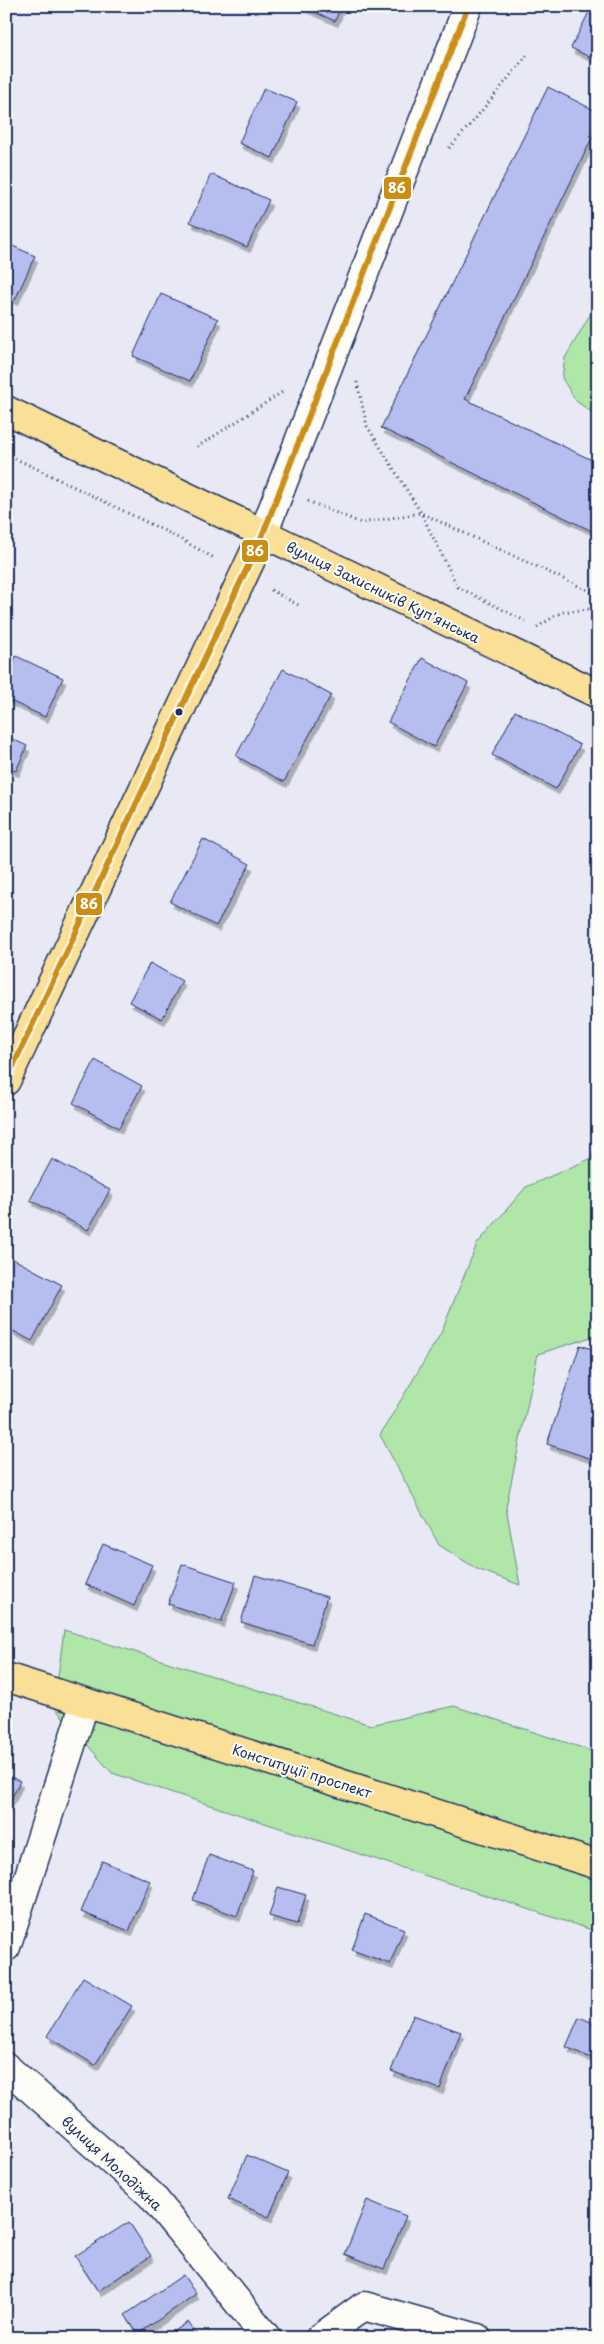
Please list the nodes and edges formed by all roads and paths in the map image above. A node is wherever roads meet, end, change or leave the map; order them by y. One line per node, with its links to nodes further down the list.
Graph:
1 (468, 6): 9 (street)
2 (527, 55): 3 (path)
3 (446, 150)
4 (356, 377): 10 (path)
5 (289, 388): 7 (path)
6 (6, 410): 11 (main road, вулиця Захисників Куп'янська)
7 (197, 447)
8 (6, 454): 12 (path)
9 (280, 490): 10 (path); 11 (street)
10 (421, 513): 13 (path); 16 (path)
11 (263, 534): 12 (main road); 18 (main road, вулиця Захисників Куп'янська)
12 (244, 575): 14 (path); 19 (main road)
13 (598, 595)
14 (300, 606)
15 (598, 608): 16 (path)
16 (537, 627): 17 (path)
17 (546, 631)
18 (598, 694)
19 (6, 1082)
20 (6, 1677): 21 (main road, Конституції проспект)
21 (85, 1702): 22 (main road, Конституції проспект); 23 (street)
22 (598, 1865)
23 (6, 1947)
24 (6, 2067): 25 (street, вулиця Молодiжна)
25 (267, 2338)
26 (320, 2338): 27 (street)
27 (477, 2338)

